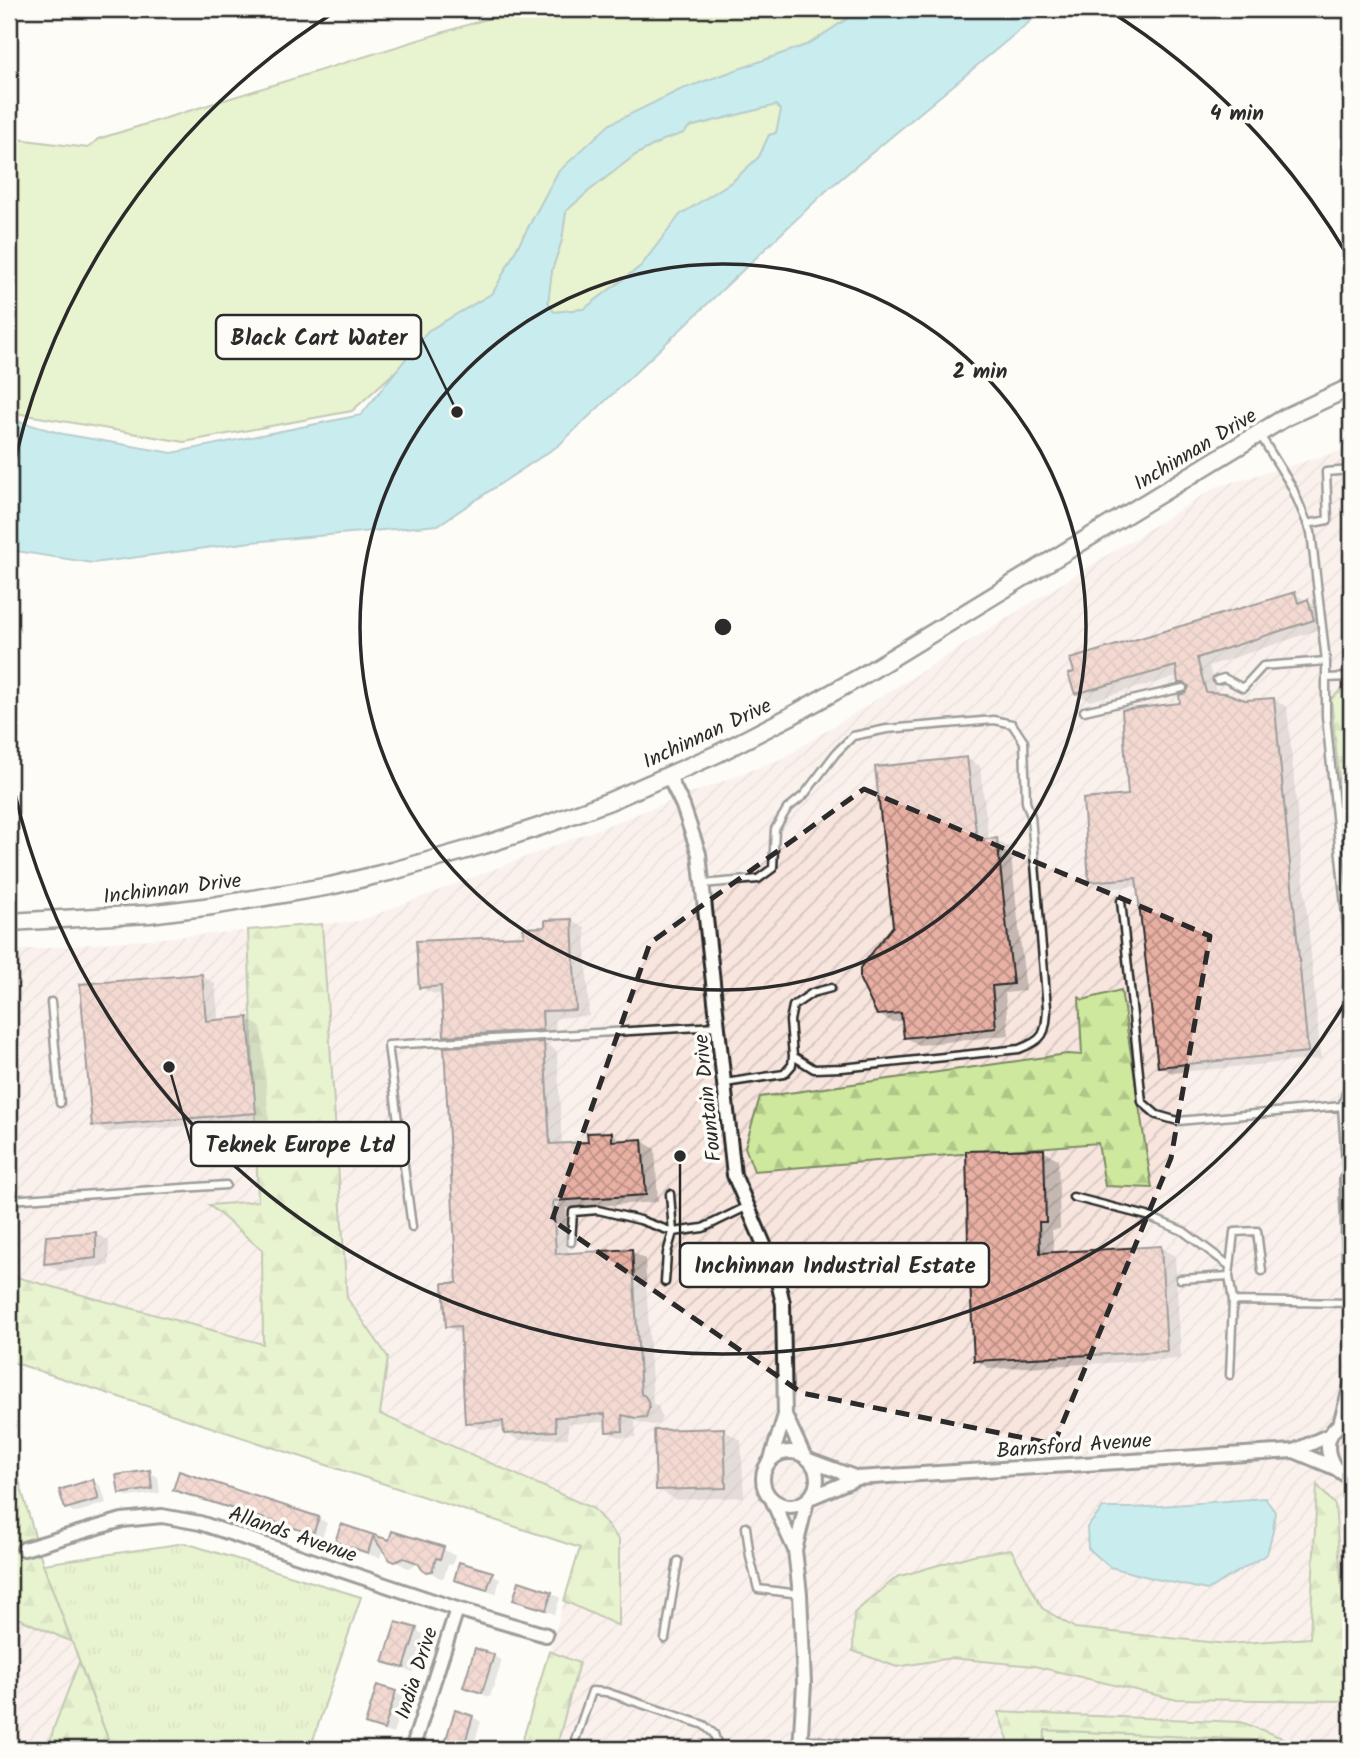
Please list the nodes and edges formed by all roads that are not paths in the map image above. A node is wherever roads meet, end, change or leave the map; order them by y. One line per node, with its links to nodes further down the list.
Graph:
1 (1351, 387): 2 (street, Inchinnan Drive)
2 (1260, 433): 4 (lane); 11 (street, Inchinnan Drive)
3 (1351, 470): 4 (lane)
4 (1307, 524): 5 (lane)
5 (1325, 661): 6 (lane); 8 (lane)
6 (1326, 677): 7 (lane); 15 (lane)
7 (1351, 677)
8 (1217, 680)
9 (1183, 688): 10 (lane)
10 (1084, 711)
11 (668, 775): 12 (street, Fountain Drive); 14 (street, Inchinnan Drive)
12 (702, 884): 18 (street, Fountain Drive); 19 (lane)
13 (1121, 901): 23 (lane)
14 (9, 922)
15 (1351, 966)
16 (831, 988): 19 (lane)
17 (51, 1002): 22 (lane)
18 (719, 1025): 21 (street, Fountain Drive); 30 (lane)
19 (793, 1056): 21 (lane)
20 (1351, 1078): 23 (lane)
21 (725, 1083): 29 (street, Fountain Drive)
22 (60, 1103)
23 (1342, 1106): 24 (lane)
24 (1347, 1179): 39 (street)
25 (226, 1185): 28 (lane)
26 (670, 1194): 31 (lane)
27 (1073, 1197): 33 (lane)
28 (9, 1200)
29 (748, 1206): 31 (lane); 42 (street, Fountain Drive)
30 (412, 1227)
31 (673, 1231): 32 (lane); 37 (lane)
32 (571, 1242)
33 (1230, 1266): 34 (lane); 35 (lane)
34 (1262, 1271)
35 (1229, 1276): 36 (lane); 38 (lane)
36 (1180, 1279)
37 (665, 1282)
38 (1233, 1301): 39 (lane); 40 (lane)
39 (1351, 1303)
40 (1230, 1375)
41 (1351, 1385): 43 (street)
42 (785, 1415): 46 (street, Fountain Drive); 47 (street, Fountain Drive)
43 (1345, 1421): 44 (street, Barnsford Avenue)
44 (1330, 1435): 45 (street, Barnsford Avenue); 48 (street)
45 (1294, 1451): 48 (street, Barnsford Avenue); 50 (street, Barnsford Avenue)
46 (807, 1458): 47 (street); 50 (street, Barnsford Avenue); 52 (street)
47 (771, 1459): 53 (street)
48 (1335, 1468): 49 (street, Barnsford Avenue)
49 (1349, 1477): 51 (street)
50 (858, 1478): 52 (street, Barnsford Avenue)
51 (1351, 1489)
52 (809, 1499): 53 (street); 56 (street)
53 (773, 1502): 56 (street)
54 (746, 1527): 58 (lane)
55 (24, 1549): 59 (street, Allands Avenue)
56 (795, 1550): 58 (street)
57 (678, 1561): 61 (lane)
58 (800, 1594): 62 (street)
59 (457, 1609): 60 (street, Allands Avenue); 63 (street, India Drive)
60 (546, 1636)
61 (665, 1639)
62 (801, 1745): 66 (street)
63 (411, 1749)
64 (572, 1749): 65 (lane)
65 (719, 1749)
66 (857, 1749)

